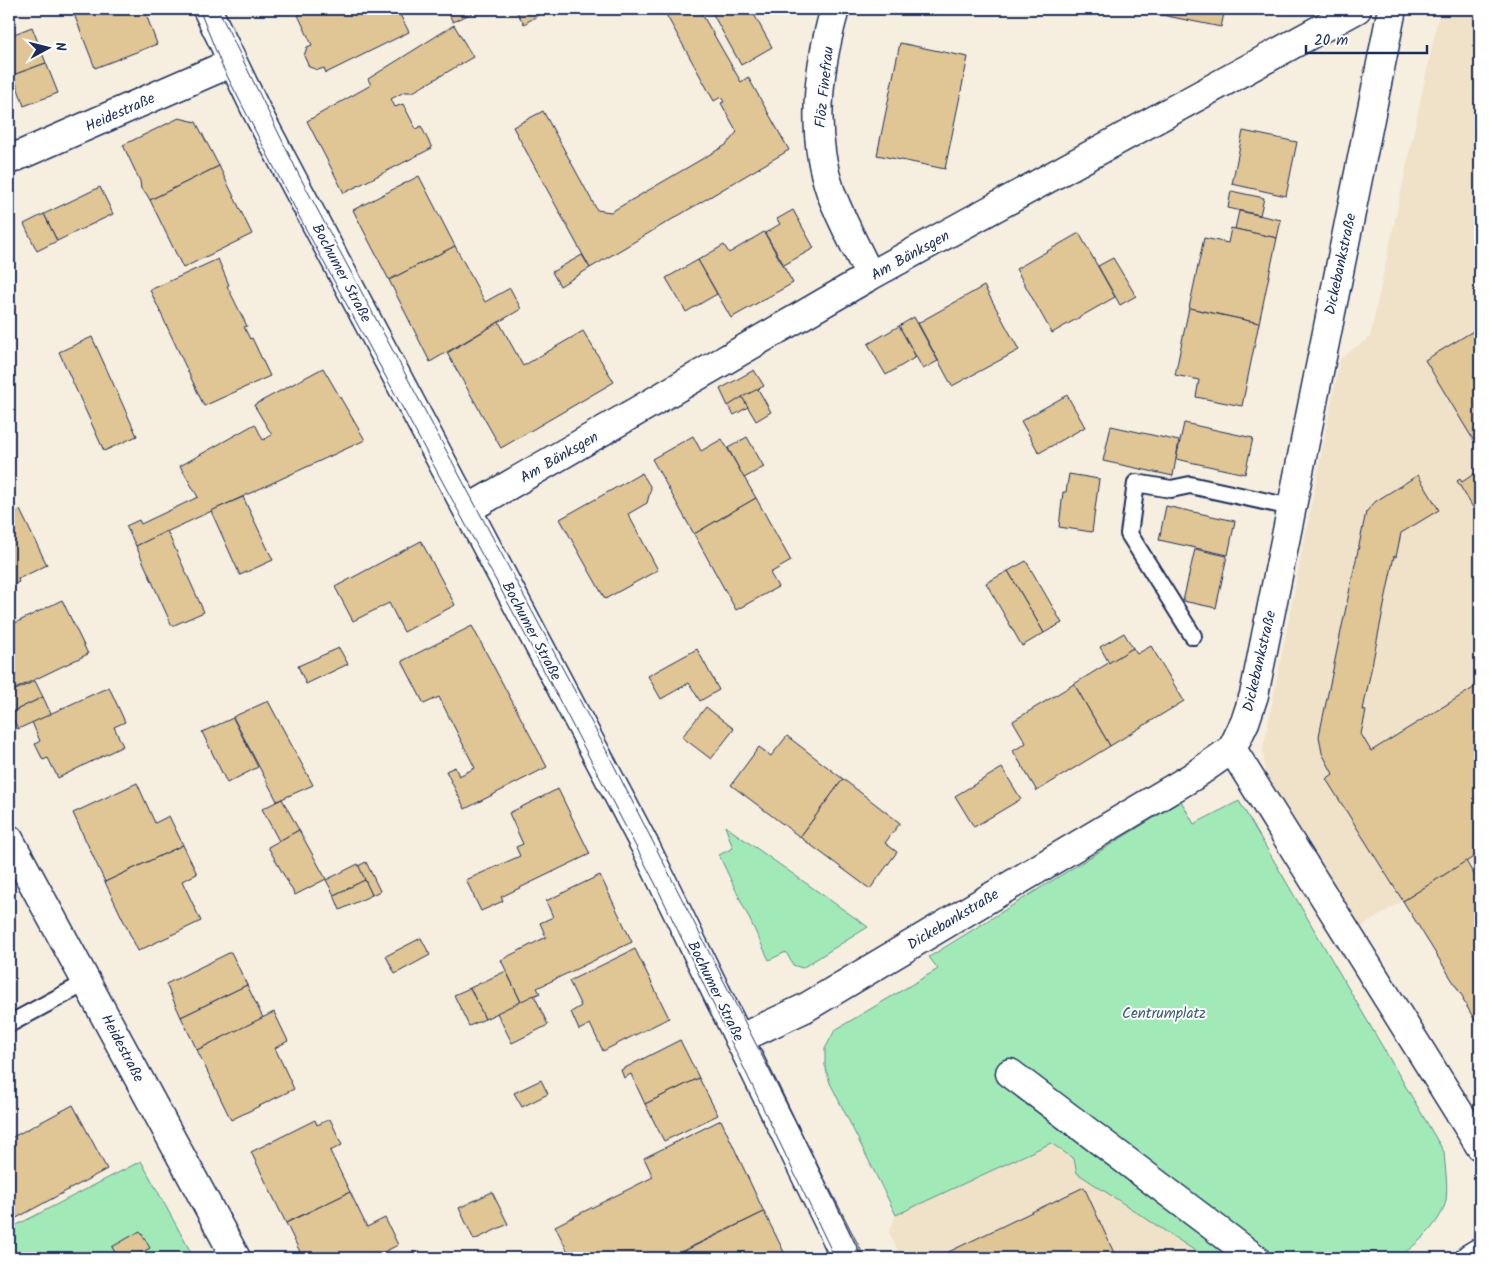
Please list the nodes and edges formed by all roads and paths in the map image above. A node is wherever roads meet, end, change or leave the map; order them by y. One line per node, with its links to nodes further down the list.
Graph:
1 (206, 9): 5 (street, Bochumer Straße)
2 (835, 9): 7 (street, Flöz Finefrau)
3 (1356, 9): 7 (street, Am Bänksgen)
4 (1392, 9): 8 (street, Dickebankstraße)
5 (231, 63): 6 (street, Heidestraße); 9 (street, Bochumer Straße)
6 (9, 160)
7 (870, 276): 9 (street, Am Bänksgen)
8 (1291, 507): 10 (lane); 11 (street, Dickebankstraße)
9 (468, 509): 15 (street, Bochumer Straße)
10 (1193, 636)
11 (1232, 749): 15 (street, Dickebankstraße); 17 (street)
12 (9, 839): 13 (street, Heidestraße)
13 (87, 982): 14 (lane); 19 (street, Heidestraße)
14 (9, 1024)
15 (739, 1039): 20 (street, Bochumer Straße)
16 (1010, 1073): 21 (street)
17 (1480, 1146)
18 (1480, 1252): 22 (street)
19 (236, 1258)
20 (846, 1258)
21 (1255, 1258)
22 (1470, 1258)

